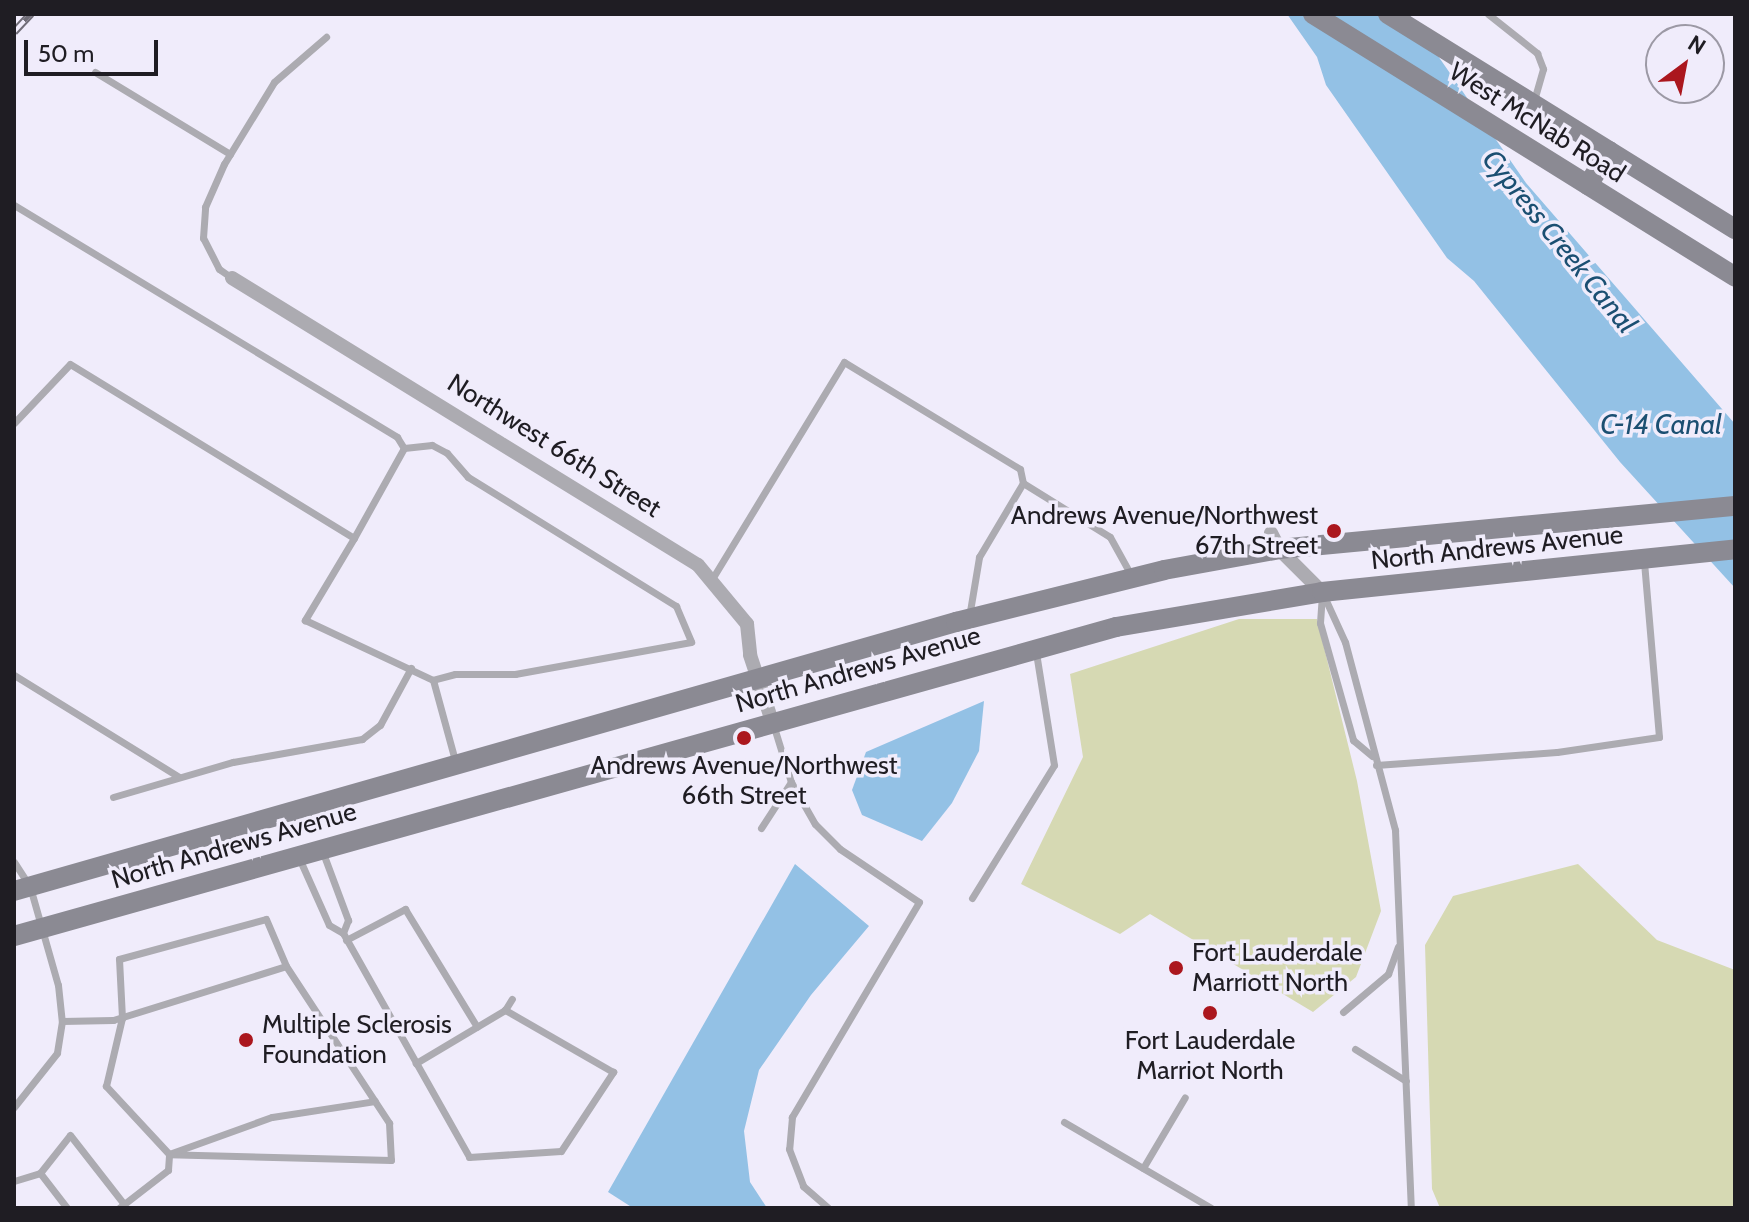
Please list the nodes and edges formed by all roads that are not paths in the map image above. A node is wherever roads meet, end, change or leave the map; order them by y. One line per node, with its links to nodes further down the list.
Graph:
1 (1313, 14): 9 (main road, West McNab Road)
2 (1388, 14): 6 (main road, West McNab Road)
3 (1488, 14): 6 (lane)
4 (326, 37): 8 (lane)
5 (95, 72): 8 (lane)
6 (1532, 104): 7 (main road, West McNab Road)
7 (1609, 151): 9 (main road); 11 (main road, West McNab Road)
8 (230, 154): 13 (lane)
9 (1588, 185): 12 (main road, West McNab Road)
10 (14, 205): 15 (lane)
11 (1735, 229)
12 (1735, 277)
13 (232, 278): 23 (street, Northwest 66th Street)
14 (14, 423): 18 (lane)
15 (404, 448): 18 (lane); 30 (lane)
16 (1023, 483): 22 (lane); 23 (lane); 25 (lane)
17 (1735, 506): 19 (main road, North Andrews Avenue)
18 (354, 538): 27 (lane)
19 (1275, 541): 22 (main road, North Andrews Avenue); 24 (street)
20 (1735, 549): 21 (main road, North Andrews Avenue)
21 (1644, 560): 24 (main road, North Andrews Avenue); 32 (lane)
22 (1133, 577): 25 (main road, North Andrews Avenue)
23 (712, 579): 29 (street, Northwest 66th Street)
24 (1322, 592): 26 (main road, North Andrews Avenue); 32 (lane); 32 (lane)
25 (969, 619): 29 (main road, North Andrews Avenue)
26 (1035, 647): 31 (main road, North Andrews Avenue); 42 (lane)
27 (411, 668): 30 (lane); 34 (lane)
28 (14, 675): 34 (lane)
29 (758, 679): 31 (street, Northwest 66th Street); 33 (main road, North Andrews Avenue)
30 (433, 680): 33 (lane)
31 (772, 721): 35 (lane); 38 (main road, North Andrews Avenue)
32 (1375, 761): 46 (lane)
33 (456, 765): 41 (main road, North Andrews Avenue)
34 (179, 777): 36 (lane)
35 (791, 782): 37 (lane); 67 (lane)
36 (113, 797)
37 (761, 828)
38 (321, 846): 39 (main road, North Andrews Avenue); 45 (lane)
39 (297, 856): 43 (main road, North Andrews Avenue); 45 (lane)
40 (14, 862): 41 (lane)
41 (22, 889): 43 (lane)
42 (972, 898)
43 (42, 928): 44 (main road, North Andrews Avenue); 52 (lane)
44 (14, 936)
45 (344, 937): 53 (lane); 55 (lane)
46 (1400, 942): 50 (lane); 56 (lane)
47 (286, 966): 51 (lane); 51 (lane); 58 (lane)
48 (512, 999): 49 (lane)
49 (505, 1010): 53 (lane); 55 (lane)
50 (1343, 1012)
51 (122, 1018): 52 (lane); 61 (lane)
52 (62, 1021): 59 (lane)
53 (477, 1027): 55 (lane)
54 (1355, 1049): 56 (lane)
55 (416, 1063)
56 (1406, 1081): 69 (lane)
57 (1185, 1097): 62 (lane)
58 (375, 1101): 61 (lane); 61 (lane)
59 (14, 1107)
60 (1064, 1122): 62 (lane)
61 (169, 1154): 65 (lane)
62 (1143, 1168): 68 (lane)
63 (40, 1173): 64 (lane); 65 (lane); 66 (lane)
64 (14, 1181)
65 (122, 1206)
66 (67, 1208)
67 (828, 1208)
68 (1211, 1208)
69 (1411, 1208)

